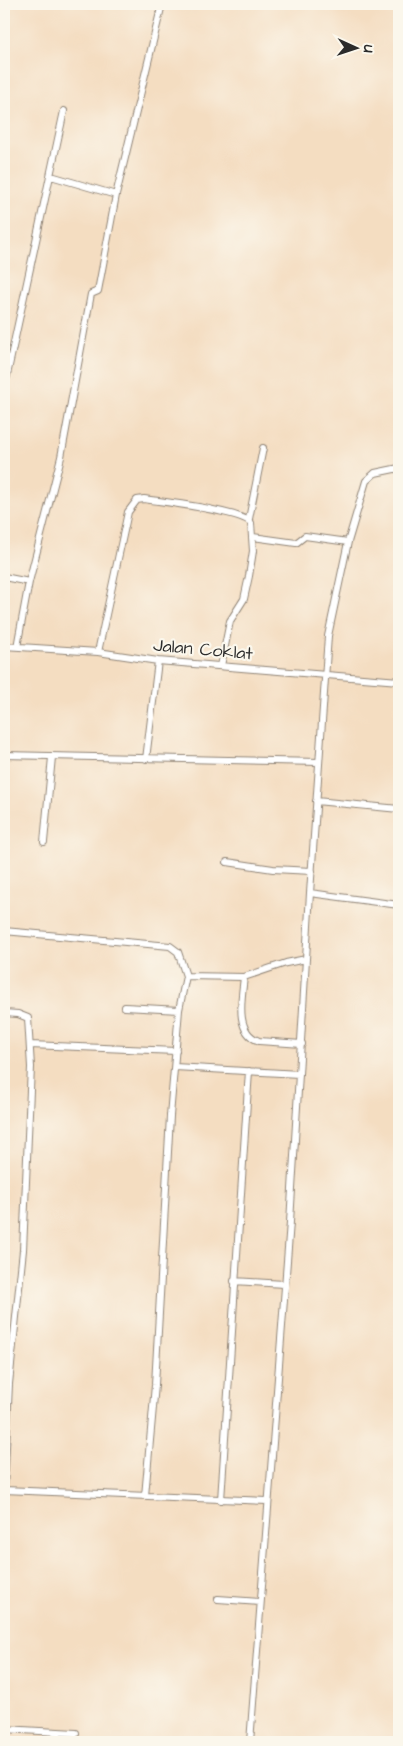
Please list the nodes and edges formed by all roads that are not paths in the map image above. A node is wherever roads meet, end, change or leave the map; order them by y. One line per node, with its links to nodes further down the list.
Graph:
1 (162, 4): 4 (street)
2 (64, 111): 3 (street)
3 (51, 176): 4 (street); 5 (street)
4 (116, 196): 12 (street)
5 (4, 389)
6 (262, 448): 8 (street)
7 (399, 468): 10 (street)
8 (249, 520): 9 (street); 15 (street)
9 (253, 537): 10 (street); 17 (street)
10 (348, 542): 18 (street)
11 (4, 577): 12 (street)
12 (26, 581): 14 (street)
13 (4, 646): 14 (street, Jalan Coklat)
14 (17, 647): 15 (street, Jalan Coklat)
15 (98, 652): 16 (street, Jalan Coklat)
16 (158, 660): 17 (street, Jalan Coklat); 22 (street)
17 (221, 666): 18 (street, Jalan Coklat)
18 (326, 674): 19 (street, Jalan Coklat); 23 (street)
19 (399, 681)
20 (4, 755): 21 (street)
21 (52, 757): 22 (street); 26 (street)
22 (146, 759): 23 (street)
23 (319, 762): 24 (street)
24 (316, 800): 25 (street); 28 (street)
25 (399, 808)
26 (44, 842)
27 (227, 862): 28 (street)
28 (312, 871): 29 (street)
29 (310, 893): 30 (street); 32 (street)
30 (399, 905)
31 (4, 931): 33 (street)
32 (306, 959): 34 (street); 38 (street)
33 (186, 976): 34 (street); 36 (street)
34 (244, 977): 38 (street)
35 (125, 1007): 36 (street)
36 (179, 1010): 40 (street)
37 (4, 1013): 39 (street)
38 (302, 1044): 43 (street)
39 (30, 1045): 40 (street); 46 (street)
40 (176, 1051): 41 (street)
41 (175, 1067): 42 (street); 47 (street)
42 (249, 1071): 43 (street); 44 (street)
43 (299, 1074): 45 (street)
44 (234, 1282): 45 (street); 48 (street)
45 (284, 1284): 49 (street)
46 (4, 1490): 47 (street)
47 (145, 1496): 48 (street)
48 (221, 1500): 49 (street)
49 (267, 1502): 51 (street)
50 (218, 1599): 51 (street)
51 (260, 1602): 54 (street)
52 (4, 1729): 53 (street)
53 (76, 1733)
54 (250, 1742)

